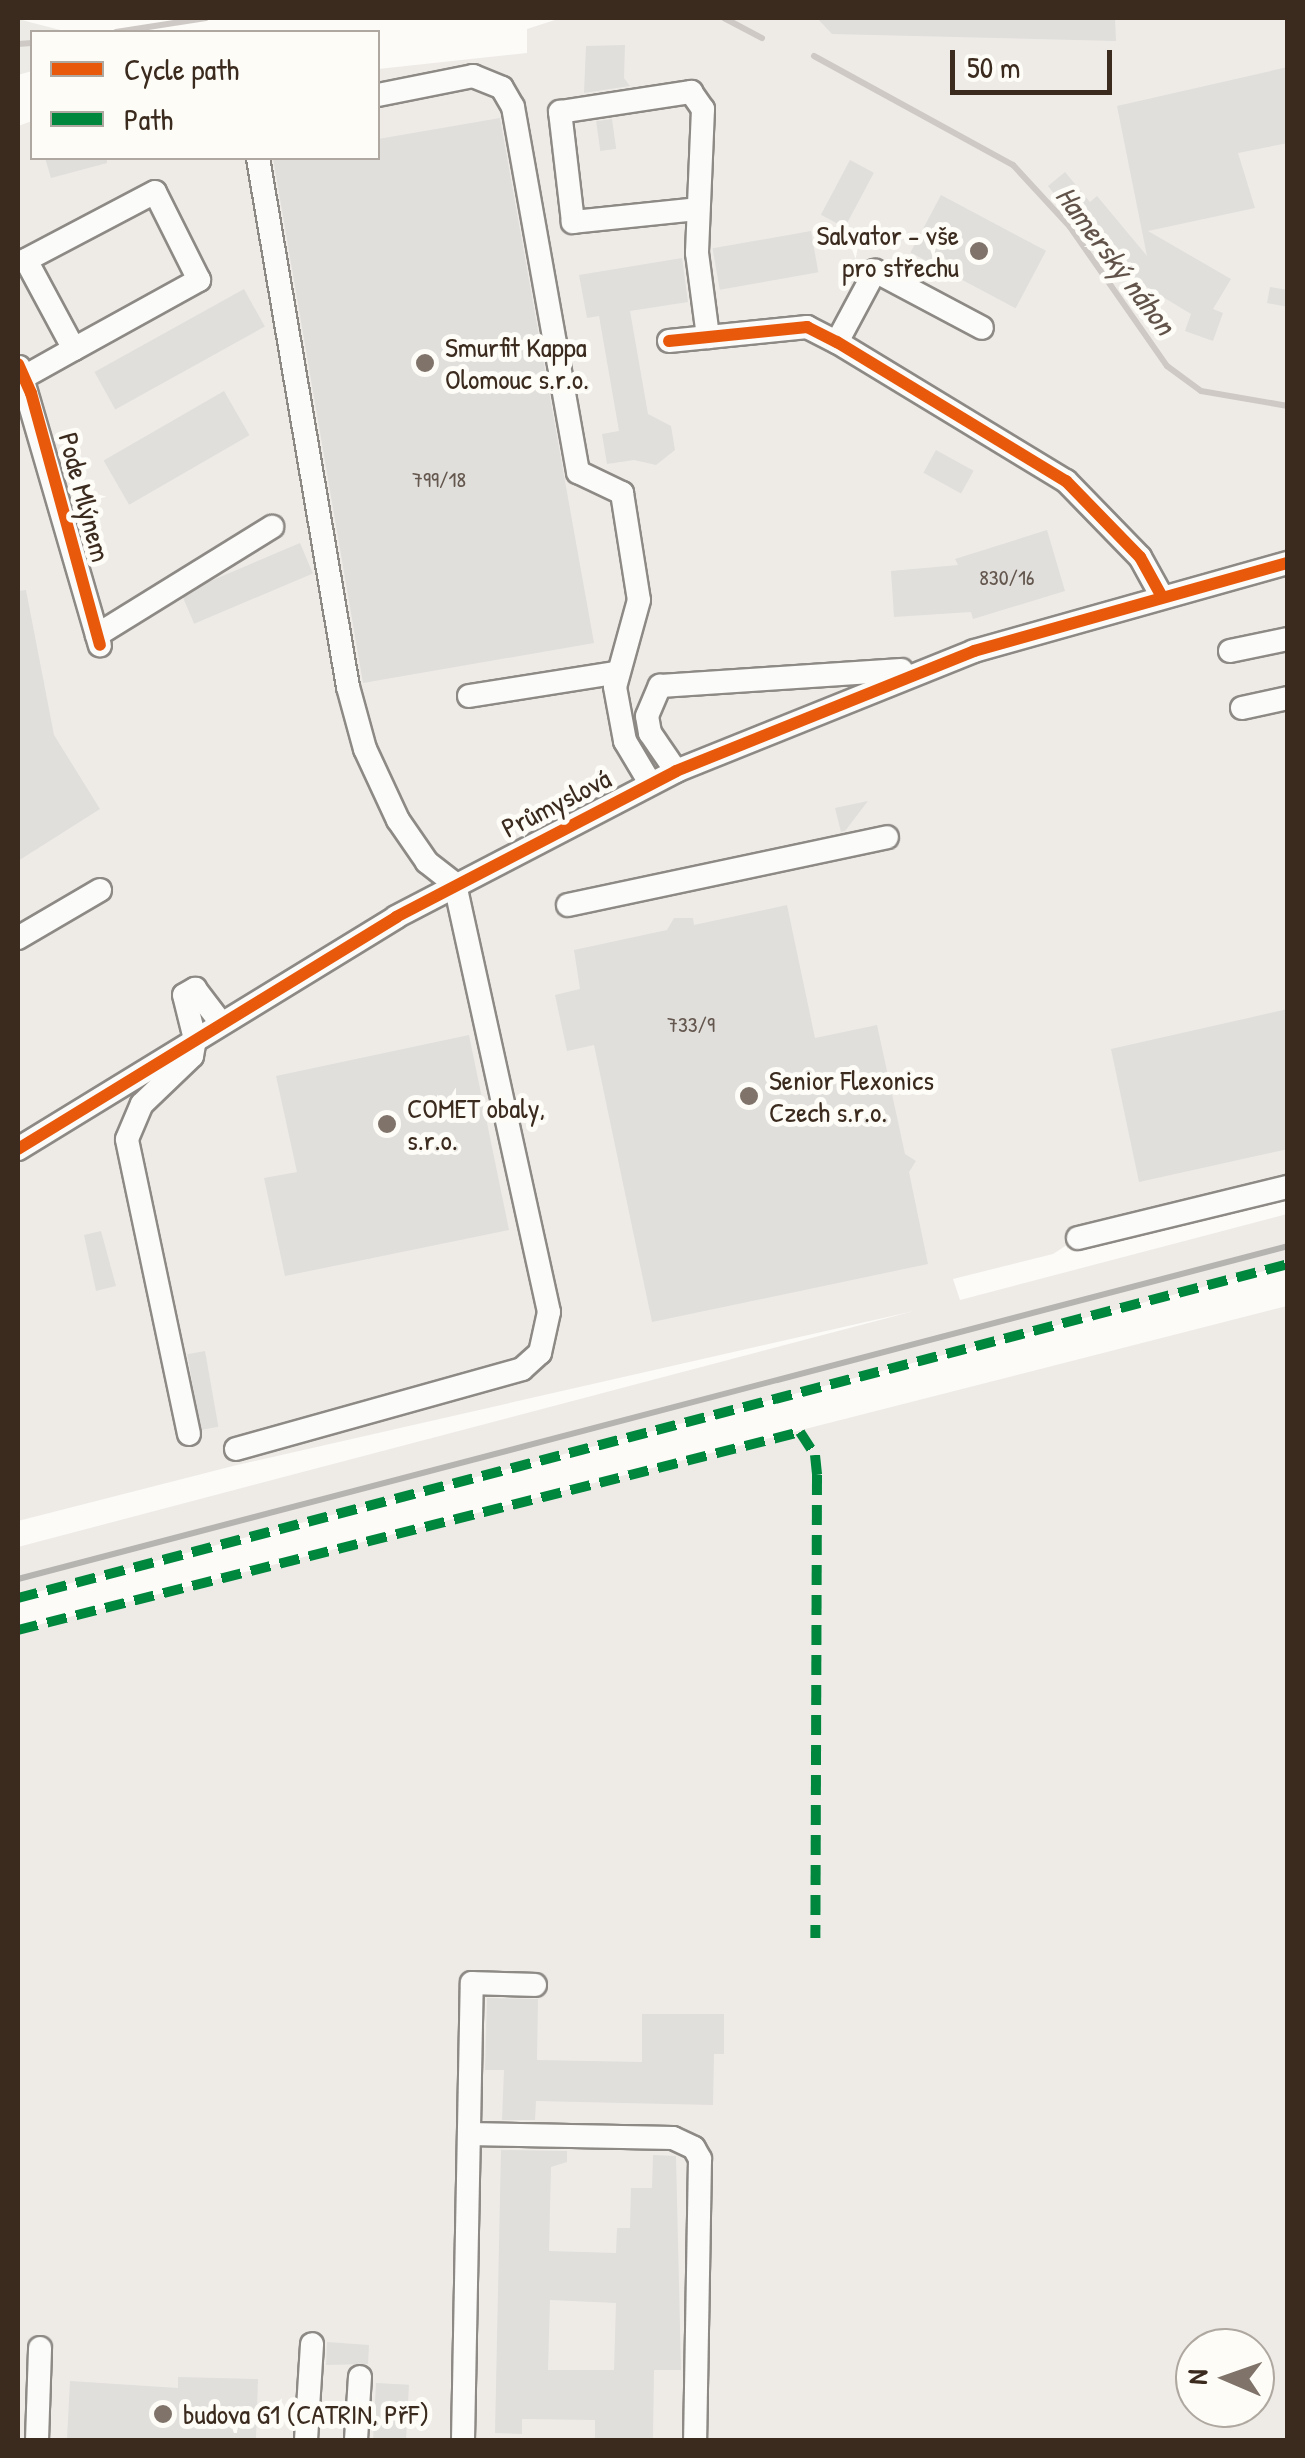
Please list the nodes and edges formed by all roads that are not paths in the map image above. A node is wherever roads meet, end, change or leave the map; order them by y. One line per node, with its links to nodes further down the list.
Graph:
1 (380, 95): 16 (street)
2 (258, 160): 23 (street)
3 (698, 209): 3 (street); 5 (street)
4 (982, 328): 7 (street)
5 (708, 337): 6 (street); 7 (street)
6 (670, 341)
7 (837, 342): 12 (street)
8 (74, 349): 8 (street); 9 (street)
9 (21, 370): 10 (street, Pode Mlýnem)
10 (272, 528)
11 (1288, 563): 12 (street, Průmyslová)
12 (1162, 595): 15 (street, Průmyslová)
13 (1288, 639): 14 (street)
14 (1230, 652)
15 (924, 669): 20 (street, Průmyslová); 20 (street)
16 (614, 674): 17 (street); 21 (street)
17 (470, 696)
18 (1288, 698): 19 (street)
19 (1242, 708)
20 (676, 771): 21 (street, Průmyslová)
21 (650, 784): 23 (street, Průmyslová)
22 (887, 837): 25 (street)
23 (455, 884): 27 (street, Průmyslová); 33 (street)
24 (100, 890): 26 (street)
25 (568, 905)
26 (18, 938)
27 (221, 1023): 28 (street, Průmyslová); 28 (street)
28 (195, 1039): 29 (street, Průmyslová); 32 (street)
29 (18, 1149)
30 (1288, 1187): 31 (street)
31 (1078, 1238)
32 (188, 1434)
33 (236, 1449)
34 (535, 1985): 35 (street)
35 (469, 2134): 42 (street); 43 (street)
36 (312, 2344): 40 (street)
37 (40, 2348): 39 (street)
38 (360, 2377): 41 (street)
39 (37, 2440)
40 (306, 2440)
41 (356, 2440)
42 (463, 2440)
43 (695, 2440)

